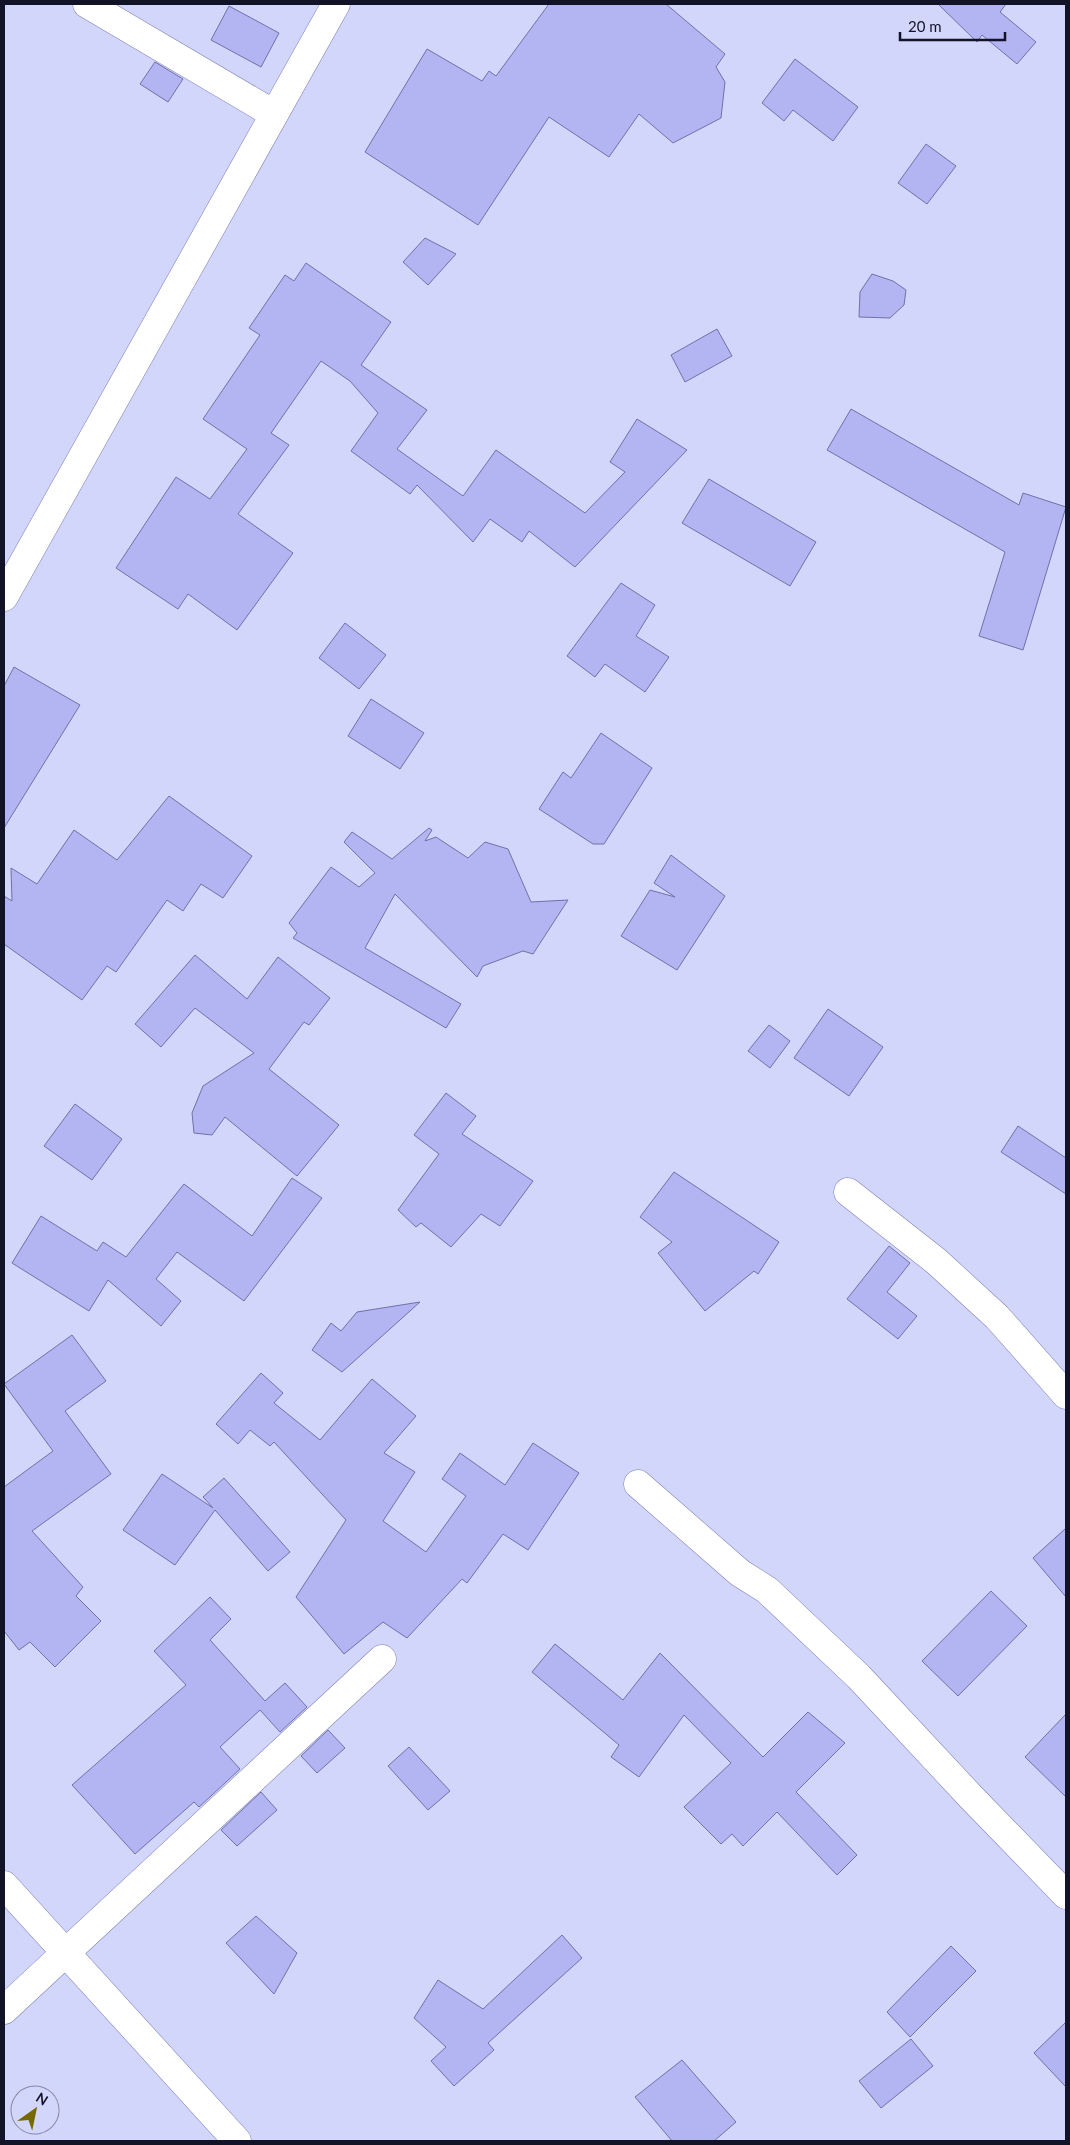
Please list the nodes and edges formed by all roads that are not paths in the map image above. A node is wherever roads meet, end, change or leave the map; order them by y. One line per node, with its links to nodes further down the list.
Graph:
1 (87, 4): 3 (street)
2 (336, 4): 3 (street)
3 (274, 114): 4 (street)
4 (4, 597)
5 (848, 1192): 6 (street)
6 (1066, 1395)
7 (638, 1484): 10 (street)
8 (382, 1659): 11 (street)
9 (4, 1885): 11 (street)
10 (1066, 1895)
11 (65, 1953): 12 (street); 13 (street)
12 (4, 2010)
13 (237, 2141)

